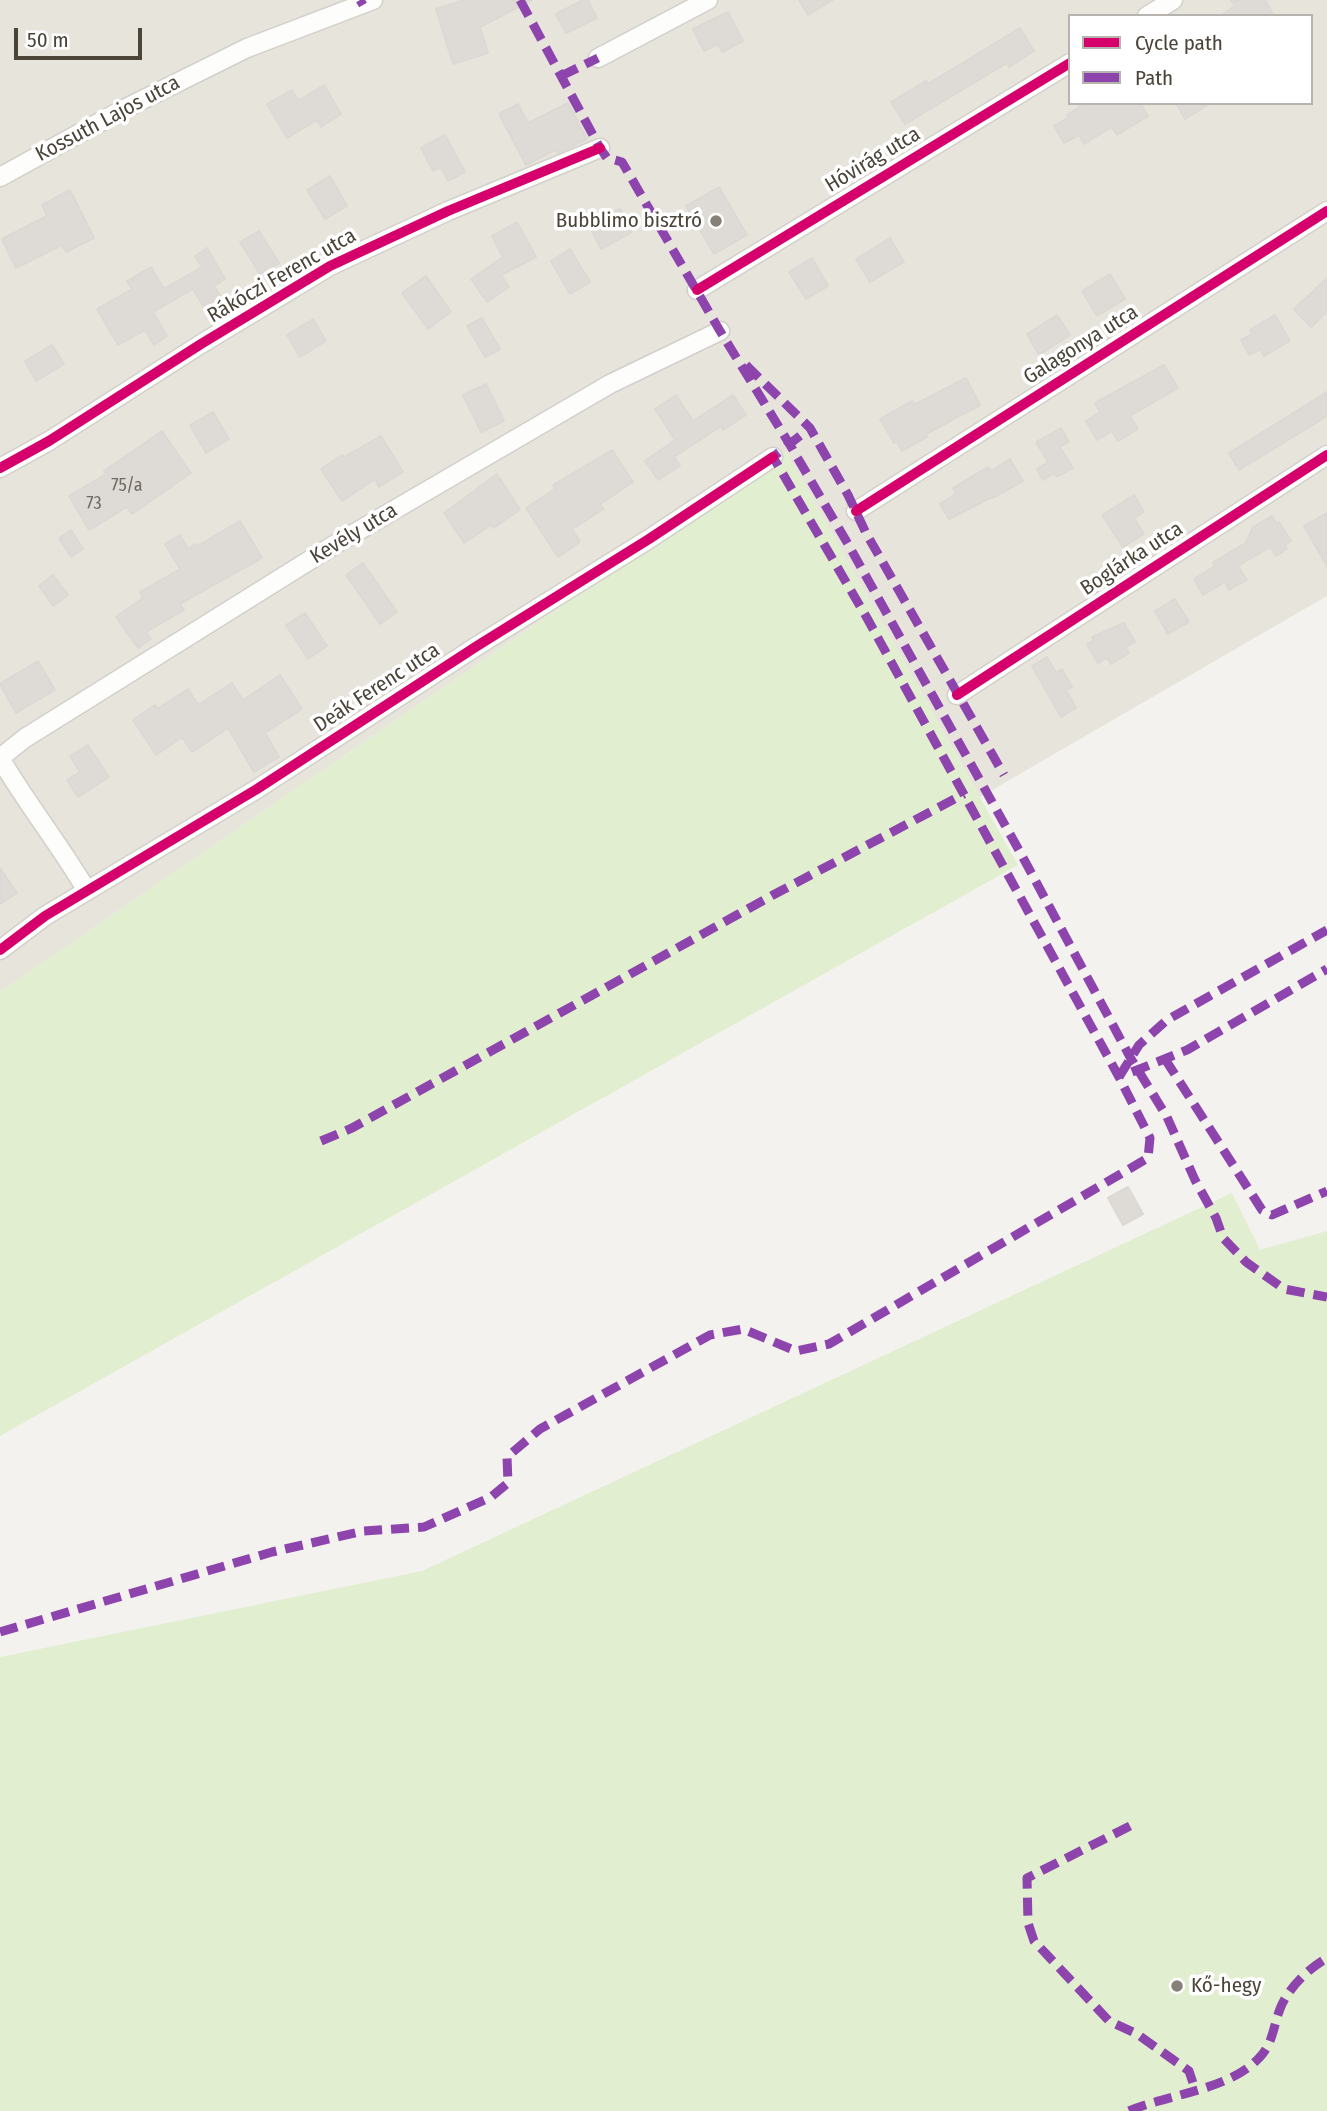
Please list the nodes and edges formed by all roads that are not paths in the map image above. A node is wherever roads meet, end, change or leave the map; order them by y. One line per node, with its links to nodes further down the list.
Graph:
1 (373, 0): 8 (street, Kossuth Lajos utca)
2 (708, 0): 5 (street)
3 (1173, 0): 4 (street)
4 (1150, 14)
5 (598, 58)
6 (1068, 64): 10 (street, Hóvirág utca)
7 (600, 148): 14 (street, Rákóczi Ferenc utca)
8 (0, 177)
9 (1327, 211): 15 (street, Galagonya utca)
10 (697, 290)
11 (719, 331): 17 (street, Kevély utca)
12 (1327, 455): 16 (street, Boglárka utca)
13 (773, 457): 18 (street, Deák Ferenc utca)
14 (0, 468)
15 (856, 511)
16 (957, 695)
17 (0, 758): 18 (street)
18 (87, 891): 19 (street, Deák Ferenc utca)
19 (0, 950)

